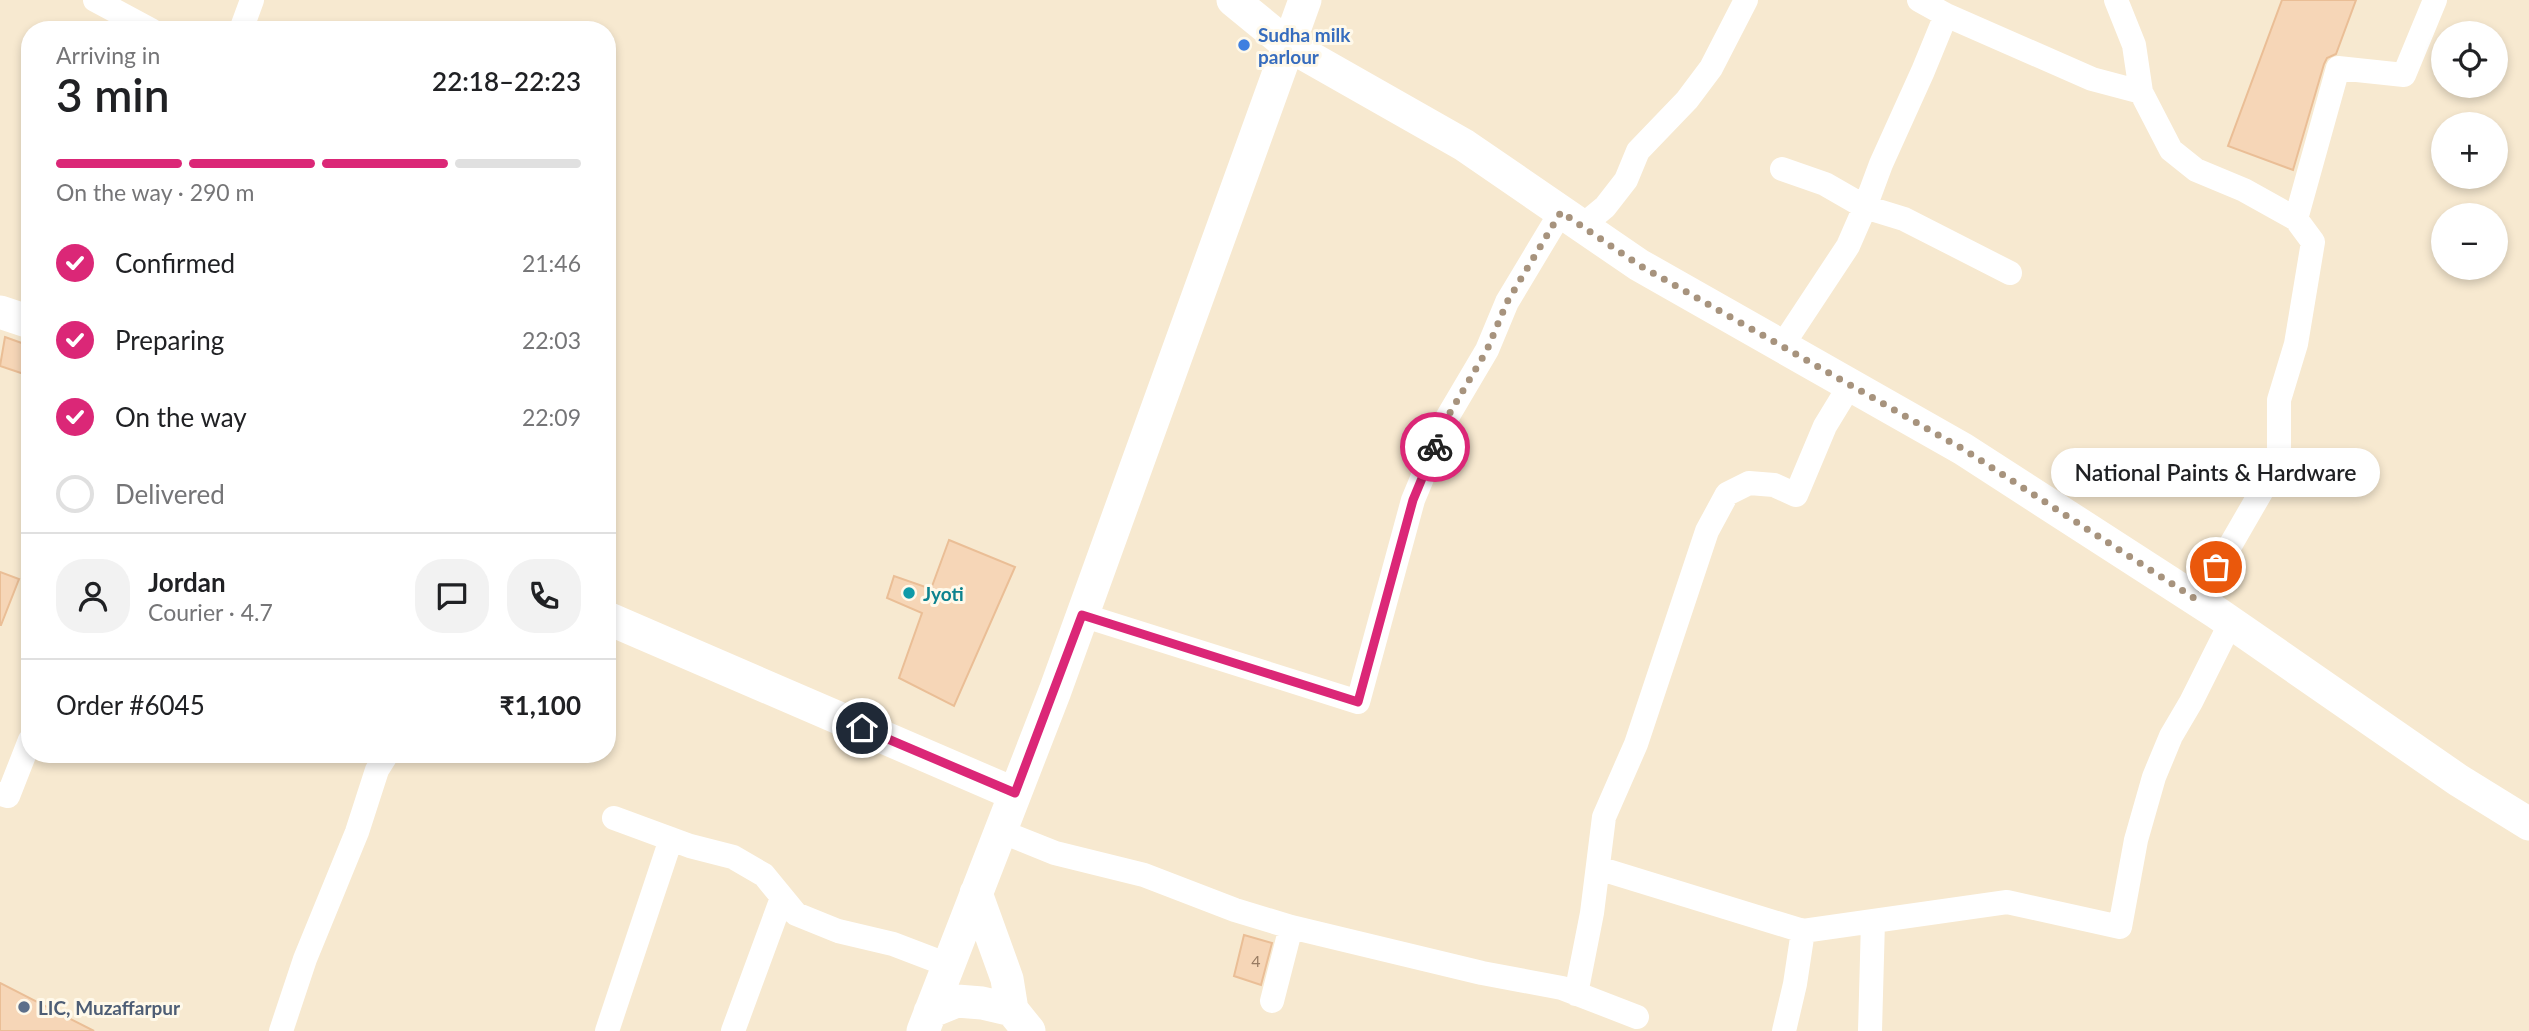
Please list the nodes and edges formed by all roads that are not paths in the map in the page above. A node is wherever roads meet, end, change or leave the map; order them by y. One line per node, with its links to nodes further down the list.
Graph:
1 (95, 0): 10 (street)
2 (252, 0): 11 (street)
3 (1233, 0): 12 (main road)
4 (1305, 0): 12 (main road)
5 (1746, 0): 16 (street)
6 (1919, 0): 9 (street)
7 (2116, 0): 13 (street)
8 (2435, 0): 17 (street)
9 (1946, 15): 13 (street); 15 (street)
10 (137, 21)
11 (244, 21)
12 (1289, 45): 16 (main road); 24 (main road)
13 (2141, 92): 17 (street)
14 (1783, 169): 15 (street)
15 (1865, 207): 18 (street); 21 (street)
16 (1572, 219): 21 (main road); 24 (street)
17 (2296, 219): 23 (street)
18 (2010, 273)
19 (0, 312): 20 (main road)
20 (21, 319)
21 (1782, 346): 22 (main road)
22 (1850, 385): 23 (main road); 35 (street)
23 (2194, 598): 26 (main road)
24 (1082, 615): 29 (main road)
25 (616, 622): 29 (main road)
26 (2231, 622): 32 (main road); 38 (street)
27 (21, 763): 30 (street)
28 (381, 763): 47 (street)
29 (1015, 793): 33 (main road)
30 (0, 794)
31 (614, 818): 34 (street)
32 (2529, 824)
33 (1000, 831): 36 (main road); 39 (street)
34 (671, 839): 37 (street); 48 (street)
35 (1598, 867): 40 (street); 42 (street)
36 (976, 893): 41 (main road); 46 (main road)
37 (782, 898): 41 (street); 49 (street)
38 (1873, 921): 40 (street); 51 (street)
39 (1291, 927): 42 (street); 43 (street)
40 (1803, 931): 50 (street)
41 (948, 965): 45 (main road)
42 (1576, 994): 44 (street)
43 (1272, 1001)
44 (1637, 1017)
45 (926, 1021): 46 (main road)
46 (1021, 1021)
47 (281, 1031)
48 (607, 1031)
49 (733, 1031)
50 (1784, 1031)
51 (1870, 1031)

